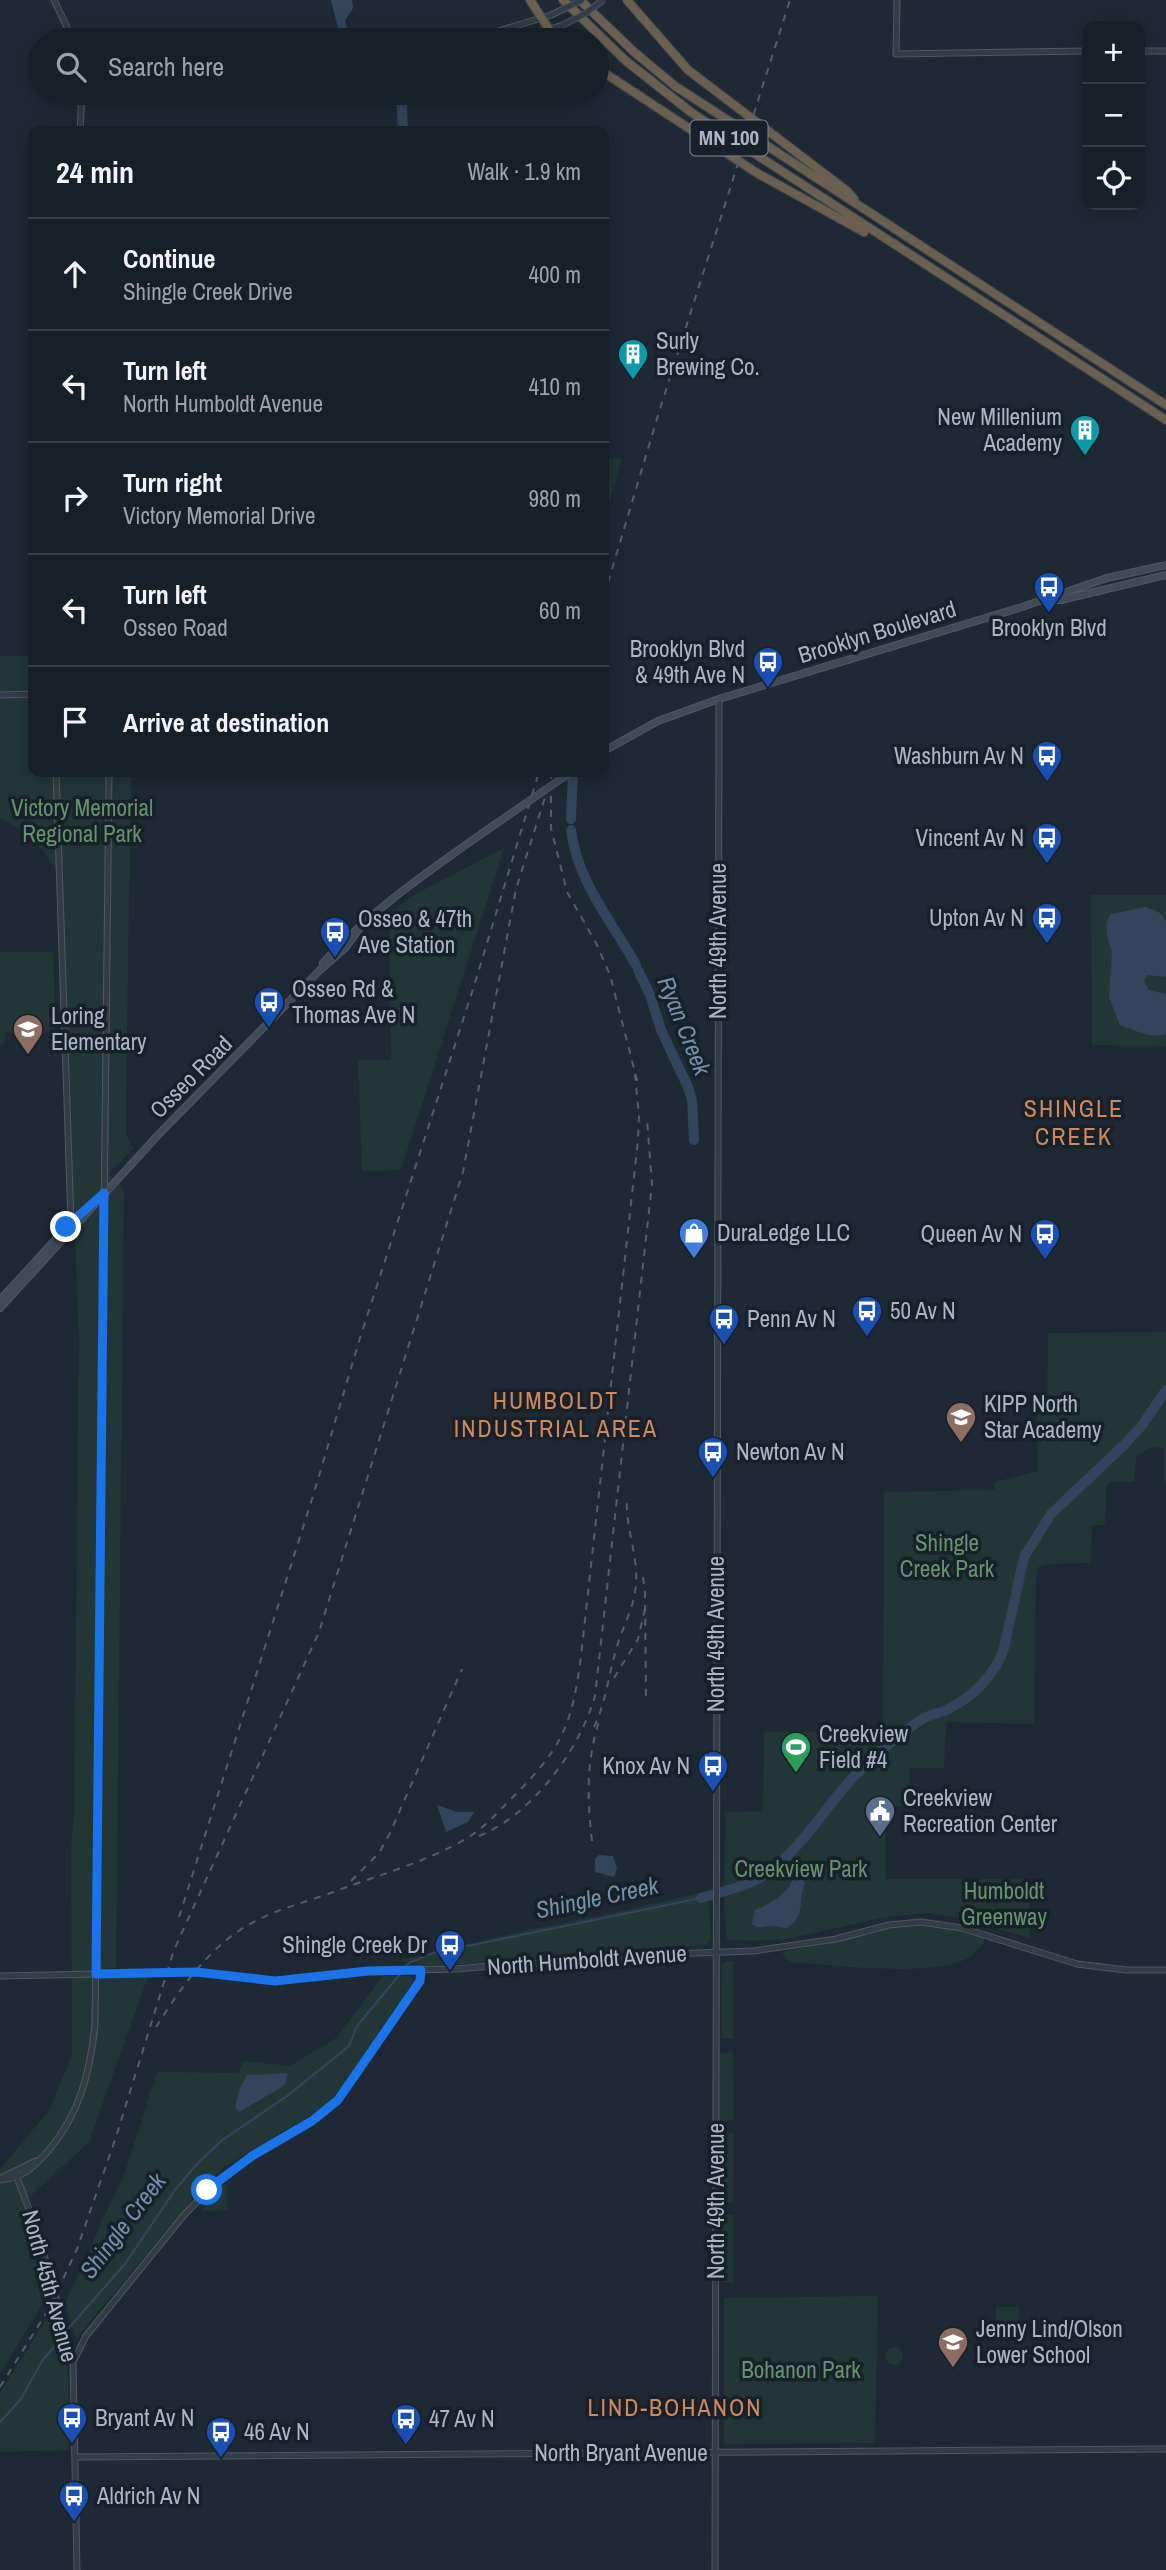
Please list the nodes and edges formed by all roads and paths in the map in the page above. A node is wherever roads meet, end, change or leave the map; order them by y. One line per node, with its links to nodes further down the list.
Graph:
1 (54, 0): 9 (street)
2 (530, 0): 8 (highway)
3 (563, 0): 13 (highway, MN 100)
4 (581, 0): 8 (street, bridge); 21 (highway, MN 100)
5 (603, 0): 12 (street, bridge)
6 (627, 0): 21 (highway)
7 (897, 0): 15 (street)
8 (541, 18): 10 (street); 11 (highway)
9 (67, 28)
10 (508, 28)
11 (548, 28)
12 (555, 28)
13 (591, 28)
14 (609, 45): 22 (highway, MN 100)
15 (1082, 51)
16 (1145, 51): 17 (street)
17 (1166, 51)
18 (609, 76): 22 (highway)
19 (81, 105): 20 (street)
20 (80, 126)
21 (860, 206): 23 (highway, MN 100)
22 (910, 256): 24 (highway, MN 100)
23 (1164, 404)
24 (1166, 420)
25 (1166, 565): 27 (main road, Brooklyn Boulevard)
26 (1166, 575): 27 (main road, Brooklyn Boulevard)
27 (1045, 600): 30 (main road, Brooklyn Boulevard)
28 (28, 694): 29 (street)
29 (0, 695)
30 (719, 699): 31 (main road); 39 (street, North 49th Avenue)
31 (609, 748)
32 (56, 777): 36 (street)
33 (109, 777): 35 (street)
34 (564, 777): 35 (main road, Osseo Road, bridge)
35 (104, 1193): 36 (main road, Osseo Road); 42 (street)
36 (71, 1226): 37 (main road, Osseo Road); 38 (main road, Osseo Road)
37 (0, 1300)
38 (0, 1308)
39 (716, 1951): 40 (street, North Humboldt Avenue); 41 (street, North Humboldt Avenue); 48 (street, North 49th Avenue)
40 (421, 1970): 42 (street, North Humboldt Avenue); 46 (street)
41 (1166, 1970)
42 (96, 1974): 43 (street, North Humboldt Avenue); 44 (street)
43 (0, 1976)
44 (16, 2175): 45 (street); 46 (street, North 45th Avenue)
45 (0, 2179)
46 (74, 2362): 49 (street, North 45th Avenue)
47 (1166, 2449): 48 (street, North Bryant Avenue)
48 (716, 2452): 49 (street, North Bryant Avenue); 51 (street, North 49th Avenue)
49 (75, 2457): 50 (street, North 45th Avenue)
50 (77, 2570)
51 (715, 2570)

